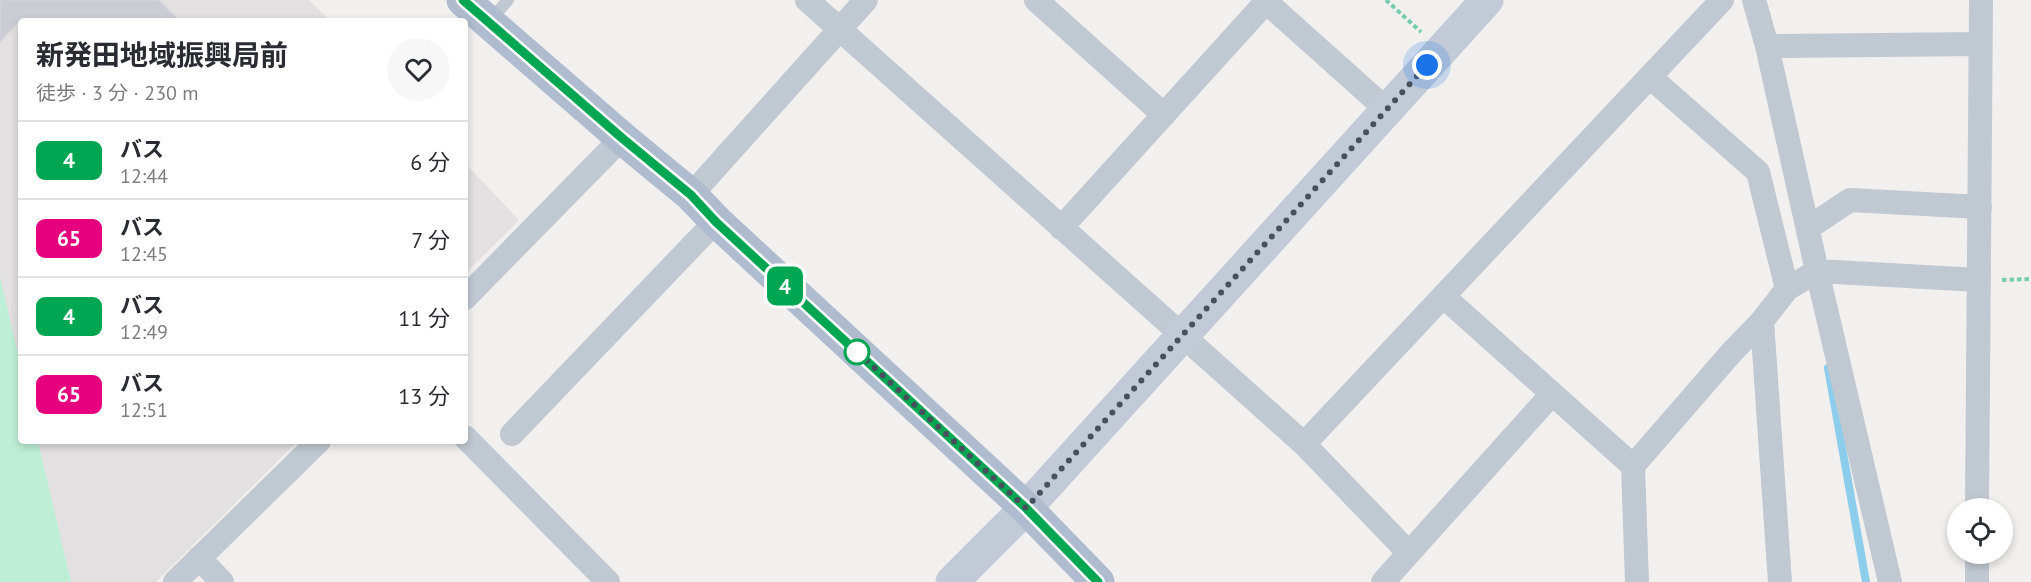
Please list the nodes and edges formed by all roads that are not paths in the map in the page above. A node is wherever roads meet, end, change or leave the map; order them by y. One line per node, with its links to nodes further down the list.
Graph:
1 (463, 0): 10 (main road)
2 (807, 0): 11 (street)
3 (866, 0): 11 (street)
4 (1036, 0): 16 (street)
5 (1722, 0): 14 (street)
6 (1754, 0): 13 (street)
7 (1981, 0): 12 (street)
8 (1265, 1): 15 (street); 16 (street)
9 (1473, 5): 15 (street)
10 (499, 11): 17 (main road)
11 (839, 30): 18 (street); 21 (street)
12 (1980, 44): 13 (street); 19 (street)
13 (1767, 46): 22 (street)
14 (1650, 77): 25 (street); 27 (street)
15 (1387, 110): 29 (street)
16 (1164, 115): 21 (street)
17 (622, 138): 18 (main road); 26 (street)
18 (691, 195): 20 (main road)
19 (1980, 207): 22 (street); 24 (street)
20 (716, 222): 31 (street); 37 (main road)
21 (1061, 228): 29 (street)
22 (1808, 228): 23 (street)
23 (1817, 271): 24 (street); 25 (street); 49 (street)
24 (1979, 280): 36 (street)
25 (1787, 289): 28 (street)
26 (468, 295)
27 (1443, 296): 30 (street); 34 (street)
28 (1762, 321): 35 (street); 48 (street)
29 (1182, 336): 34 (street); 37 (street)
30 (1552, 394): 35 (street); 38 (street)
31 (512, 434)
32 (468, 440): 43 (street)
33 (316, 444): 39 (street)
34 (1304, 444): 38 (street)
35 (1633, 466): 47 (street)
36 (1977, 498)
37 (1026, 508): 44 (street); 45 (main road)
38 (1409, 553): 46 (street)
39 (199, 558): 41 (street); 42 (street)
40 (1977, 564): 50 (street)
41 (175, 582)
42 (222, 582)
43 (608, 582)
44 (952, 582)
45 (1098, 582)
46 (1383, 582)
47 (1637, 582)
48 (1780, 582)
49 (1890, 582)
50 (1977, 582)

